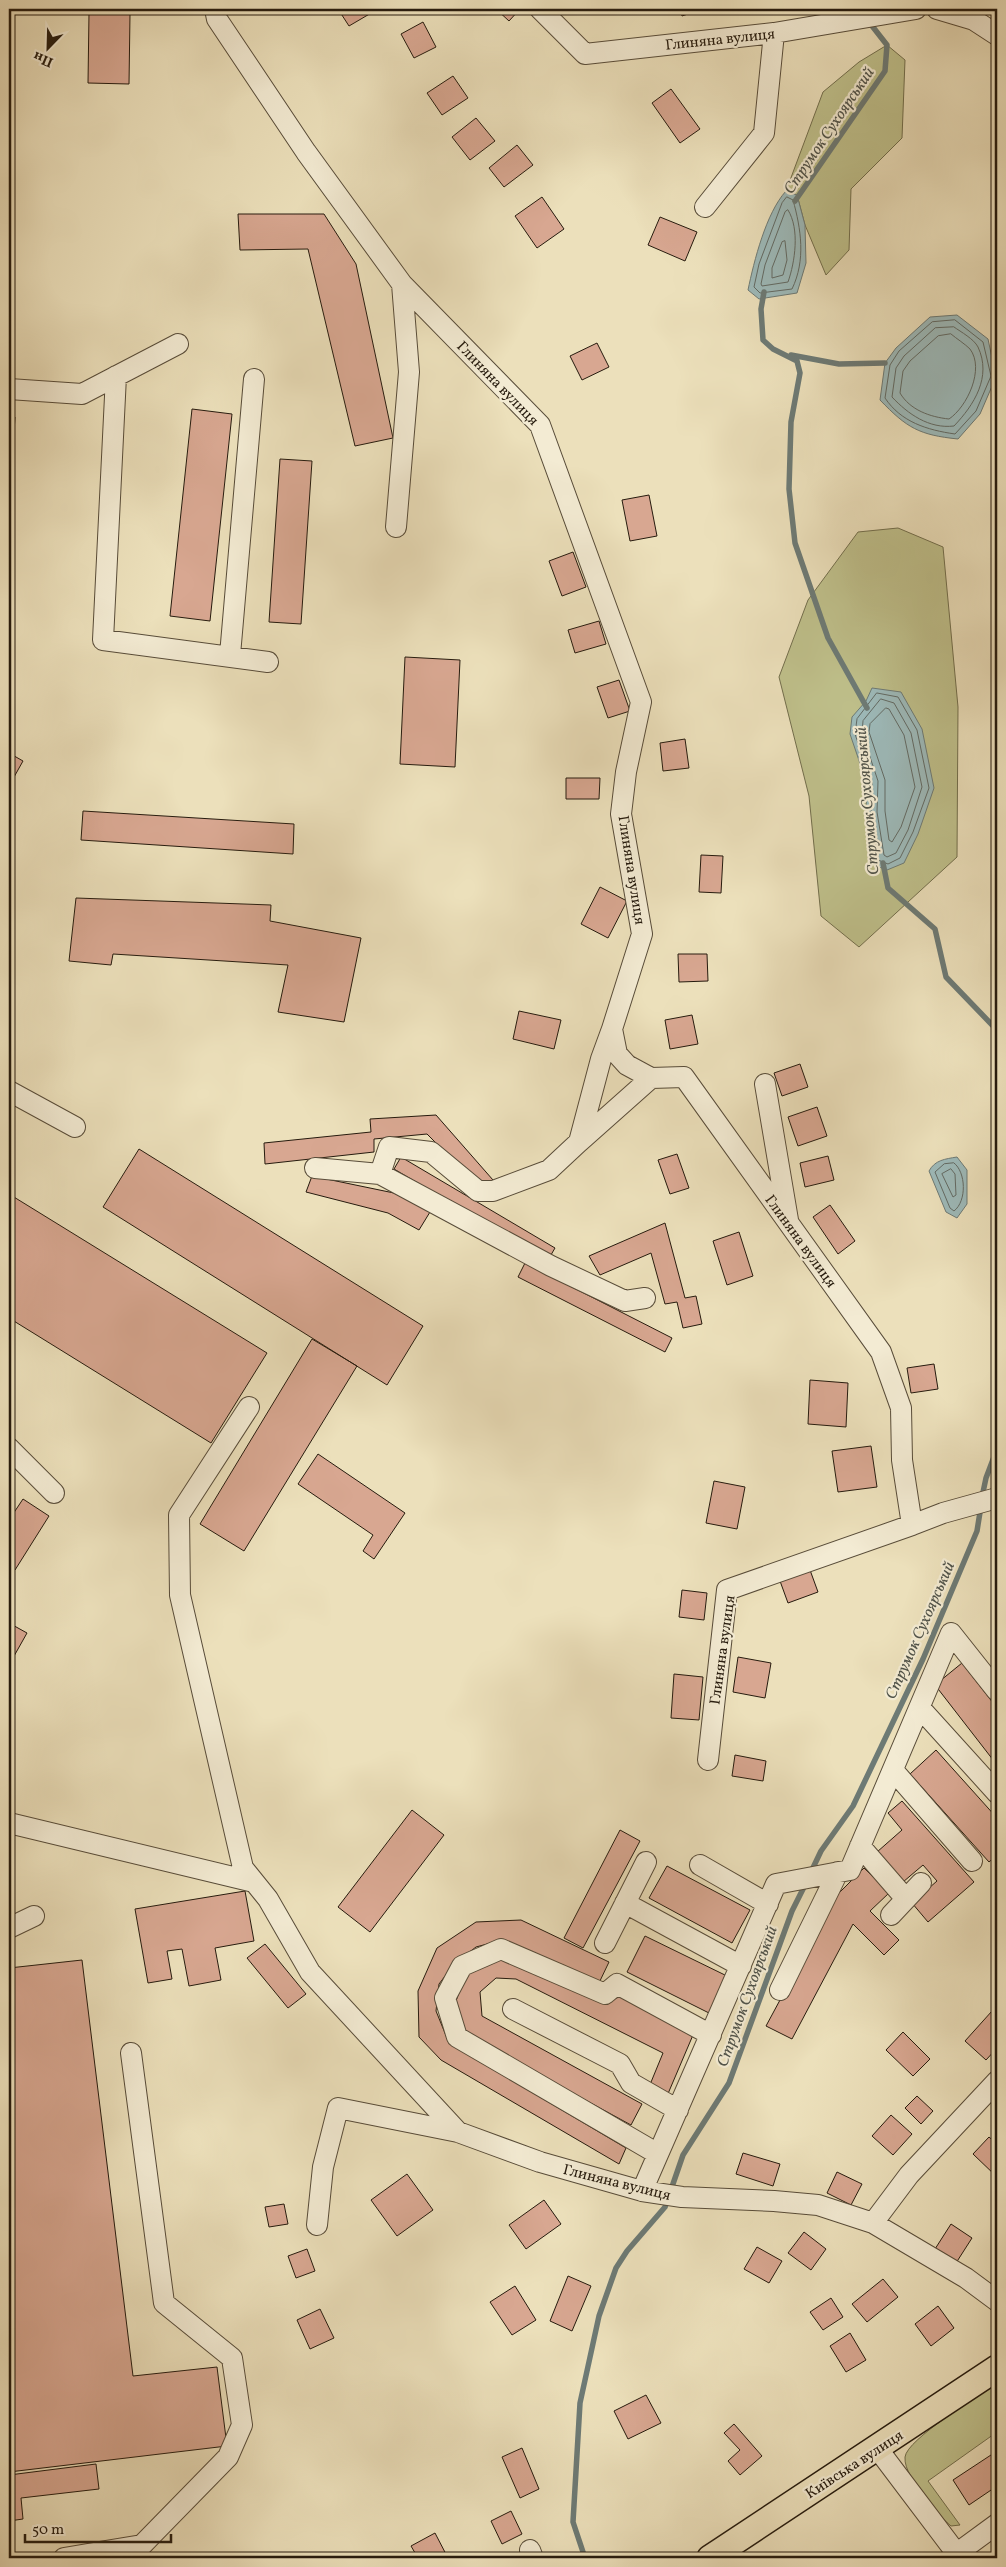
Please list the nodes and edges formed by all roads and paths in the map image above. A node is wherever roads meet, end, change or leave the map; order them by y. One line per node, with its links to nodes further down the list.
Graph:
1 (215, 9): 8 (street, Глиняна вулиця)
2 (540, 9): 5 (street, Глиняна вулиця)
3 (916, 9): 5 (street, Глиняна вулиця)
4 (937, 9): 6 (street)
5 (774, 33): 7 (street)
6 (997, 35)
7 (705, 207)
8 (402, 284): 13 (street); 16 (street, Глиняна вулиця)
9 (178, 344): 10 (street)
10 (116, 376): 12 (street); 14 (street)
11 (254, 379): 14 (street)
12 (9, 389)
13 (396, 526)
14 (230, 655): 15 (street)
15 (268, 662)
16 (612, 1029): 17 (street); 21 (street, Глиняна вулиця)
17 (651, 1078): 21 (street); 24 (street, Глиняна вулиця)
18 (765, 1084): 24 (street)
19 (9, 1091): 20 (street)
20 (75, 1127)
21 (579, 1142): 23 (street)
22 (315, 1168): 23 (street)
23 (380, 1174): 25 (street)
24 (789, 1225): 30 (street, Глиняна вулиця)
25 (645, 1298)
26 (249, 1407): 42 (street)
27 (9, 1448): 28 (street)
28 (54, 1493)
29 (995, 1499): 30 (street)
30 (912, 1525): 33 (street, Глиняна вулиця)
31 (997, 1691): 32 (street)
32 (920, 1708): 34 (street); 35 (street)
33 (708, 1760)
34 (893, 1770): 37 (street); 39 (street)
35 (997, 1793)
36 (9, 1823): 42 (street)
37 (860, 1846): 41 (street); 44 (street)
38 (646, 1862): 45 (street)
39 (972, 1862)
40 (700, 1865): 46 (street)
41 (832, 1873): 46 (street); 52 (street)
42 (254, 1882): 58 (street)
43 (921, 1883): 44 (street)
44 (906, 1899): 47 (street)
45 (625, 1903): 50 (street); 51 (street)
46 (768, 1904): 51 (street)
47 (891, 1915)
48 (34, 1916): 49 (street)
49 (9, 1928)
50 (605, 1943)
51 (741, 1966): 54 (street)
52 (780, 1990)
53 (513, 2009): 57 (street)
54 (711, 2035): 57 (street); 59 (street)
55 (131, 2053): 68 (street)
56 (997, 2081): 61 (street)
57 (678, 2110): 59 (street)
58 (458, 2132): 60 (street, Глиняна вулиця); 62 (street, Глиняна вулиця)
59 (658, 2154): 60 (street)
60 (649, 2192): 61 (street, Глиняна вулиця)
61 (873, 2223): 63 (street, Глиняна вулиця)
62 (317, 2225)
63 (997, 2301)
64 (997, 2368): 65 (main road, Київська вулиця)
65 (877, 2448): 67 (street); 69 (main road, Київська вулиця)
66 (997, 2524): 67 (street)
67 (958, 2556)
68 (64, 2558)
69 (710, 2558)

